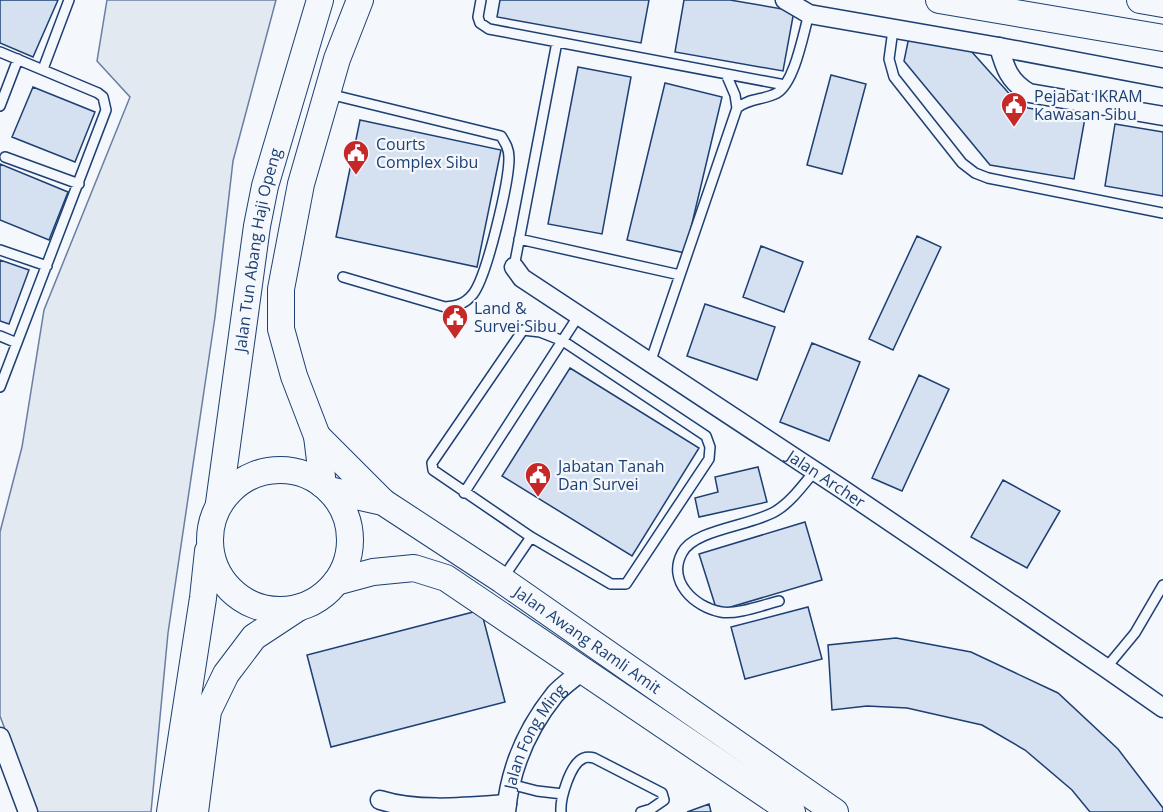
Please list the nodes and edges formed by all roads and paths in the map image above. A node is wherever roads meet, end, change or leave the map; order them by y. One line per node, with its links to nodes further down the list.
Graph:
1 (69, 0): 19 (lane)
2 (311, 0): 26 (main road)
3 (320, 0): 26 (main road, Jalan Tun Abang Haji Openg)
4 (360, 0): 18 (main road, Jalan Tun Abang Haji Openg)
5 (370, 0): 18 (main road)
6 (481, 0): 14 (lane)
7 (785, 0): 11 (street)
8 (939, 0): 13 (main road)
9 (1140, 0): 10 (main road)
10 (1163, 4)
11 (812, 7): 12 (street); 22 (lane)
12 (893, 30): 15 (street); 30 (lane)
13 (1163, 39)
14 (557, 42): 20 (lane); 31 (lane, Jalan Archer)
15 (999, 47): 21 (street); 27 (street)
16 (0, 52): 17 (lane)
17 (18, 59): 19 (lane); 24 (lane)
18 (337, 59): 23 (main road, Jalan Tun Abang Haji Openg)
19 (42, 69): 29 (lane)
20 (726, 74): 22 (lane); 25 (lane)
21 (1163, 78)
22 (785, 86): 25 (lane)
23 (327, 93): 36 (lane); 43 (main road, Jalan Tun Abang Haji Openg)
24 (0, 106)
25 (737, 108): 35 (lane)
26 (286, 113): 48 (main road, Jalan Tun Abang Haji Openg)
27 (1163, 116)
28 (5, 157): 29 (lane)
29 (79, 184): 33 (lane)
30 (1163, 213)
31 (519, 239): 34 (lane, Jalan Archer); 35 (lane)
32 (0, 250): 33 (lane)
33 (47, 266): 40 (lane)
34 (514, 267): 37 (street, Jalan Archer)
35 (680, 275): 41 (lane)
36 (343, 277)
37 (579, 315): 39 (lane); 41 (street, Jalan Archer)
38 (0, 336): 40 (lane)
39 (563, 341): 46 (lane); 46 (lane); 50 (lane)
40 (17, 343): 42 (lane)
41 (650, 363): 44 (street, Jalan Archer)
42 (0, 387)
43 (317, 436): 45 (main road, Jalan Tun Abang Haji Openg); 47 (main road)
44 (814, 472): 54 (lane); 56 (street, Jalan Archer)
45 (326, 487): 47 (main road, Jalan Awang Ramli Amit); 48 (main road); 52 (main road)
46 (464, 493): 50 (lane)
47 (383, 502): 51 (main road, Jalan Awang Ramli Amit)
48 (219, 503): 49 (main road)
49 (210, 529): 55 (main road); 65 (main road)
50 (531, 537): 51 (lane)
51 (502, 580): 70 (main road, Jalan Awang Ramli Amit)
52 (336, 582): 55 (main road); 57 (main road, Jalan Awang Ramli Amit)
53 (1163, 585): 56 (lane)
54 (779, 601)
55 (298, 608): 66 (main road)
56 (1106, 668): 58 (street, Jalan Archer)
57 (583, 670): 60 (street, Jalan Fong Ming); 69 (main road, Jalan Awang Ramli Amit)
58 (1163, 708)
59 (0, 737): 64 (street)
60 (510, 784): 61 (lane); 63 (street, Jalan Fong Ming)
61 (563, 794): 67 (lane); 68 (lane)
62 (380, 800): 63 (street)
63 (507, 808)
64 (28, 812)
65 (170, 812)
66 (195, 812)
67 (561, 812)
68 (641, 812)
69 (792, 812)
70 (835, 812)

